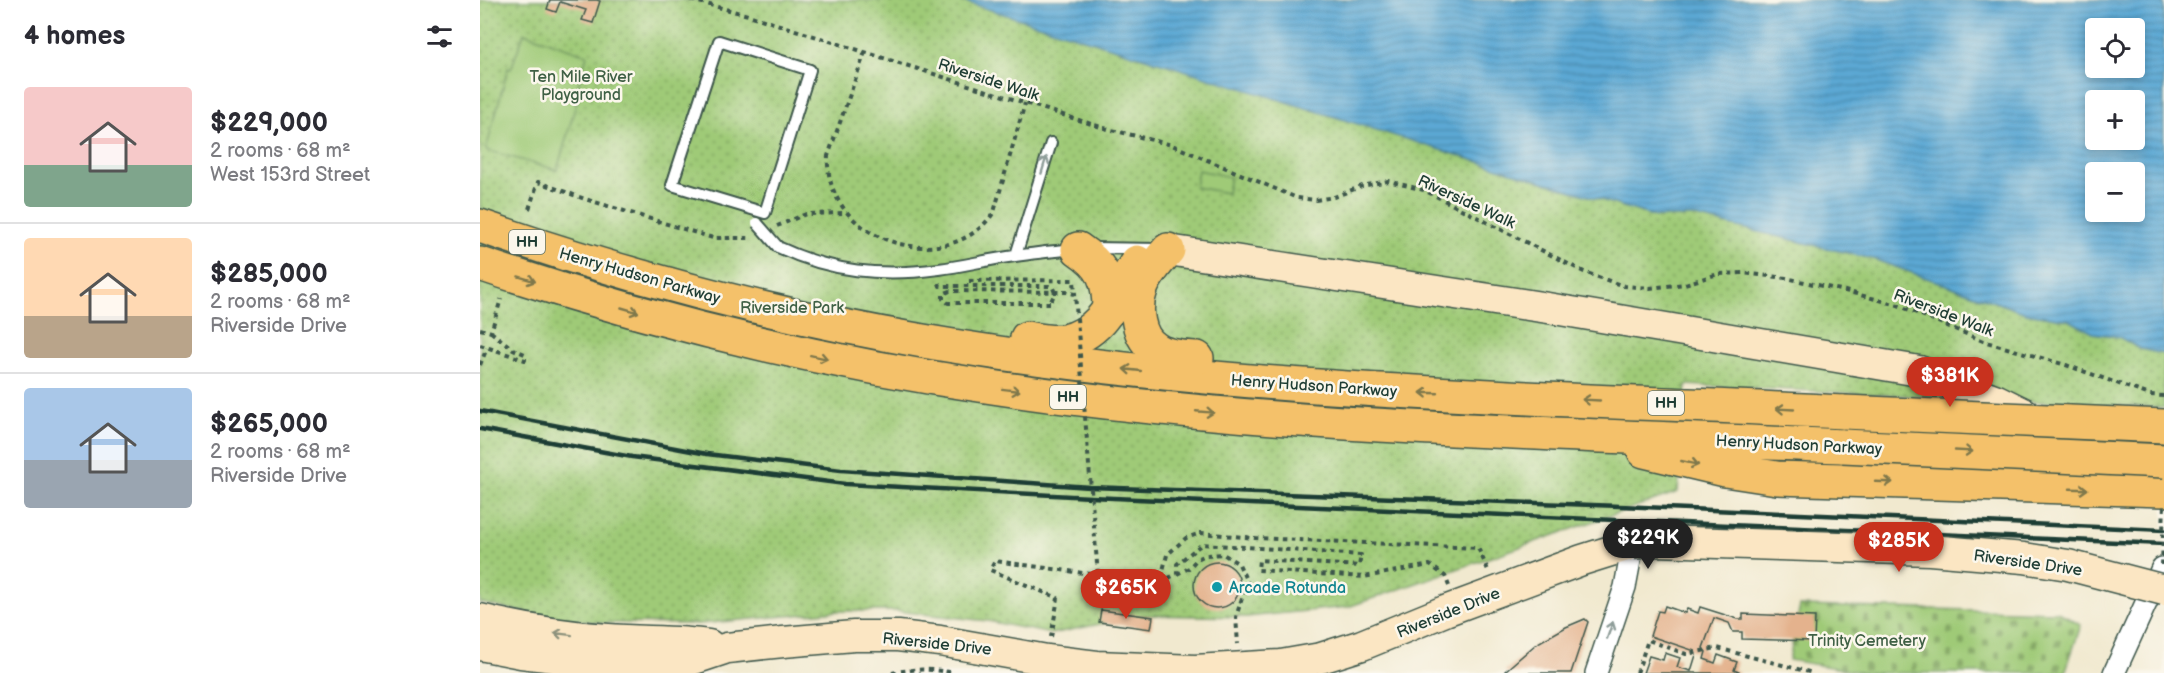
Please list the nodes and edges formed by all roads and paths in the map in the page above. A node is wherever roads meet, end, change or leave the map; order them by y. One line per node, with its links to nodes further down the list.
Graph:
1 (691, 0): 2 (path, Riverside Walk)
2 (865, 52): 3 (path, Riverside Walk); 7 (path)
3 (1025, 103): 7 (path); 26 (path, Riverside Walk)
4 (1051, 143): 13 (lane, one-way to 4)
5 (529, 209): 10 (path)
6 (752, 209): 6 (lane); 13 (lane, bridge)
7 (847, 213): 9 (path)
8 (480, 226): 20 (highway, Henry Hudson Parkway / HH)
9 (767, 231)
10 (758, 235)
11 (1078, 249): 12 (lane); 13 (lane); 17 (highway)
12 (1168, 250): 17 (highway); 24 (main road); 25 (highway)
13 (1016, 255)
14 (480, 264): 28 (highway, Henry Hudson Parkway / HH, one-way to 28)
15 (1075, 294): 15 (path, bridge); 36 (path, bridge)
16 (501, 299): 19 (path)
17 (1109, 310): 20 (highway)
18 (480, 329): 19 (path)
19 (490, 332): 22 (path)
20 (922, 341): 25 (highway, Henry Hudson Parkway / HH, one-way to 20)
21 (480, 345): 22 (path)
22 (487, 348): 23 (path)
23 (480, 365)
24 (1919, 371): 30 (main road); 31 (main road)
25 (1358, 390): 27 (highway, Henry Hudson Parkway / HH, one-way to 25, bridge)
26 (2164, 396)
27 (2164, 426)
28 (1572, 434): 29 (highway, Henry Hudson Parkway / HH, one-way to 29, bridge); 32 (highway, one-way to 32)
29 (2164, 461)
30 (2164, 466)
31 (2164, 482)
32 (2164, 490)
33 (2164, 503): 38 (path, bridge)
34 (1633, 544): 38 (main road, Riverside Drive, bridge); 45 (main road, Riverside Drive); 48 (street, one-way to 34)
35 (1177, 574): 39 (path); 40 (path); 42 (path)
36 (1098, 575): 39 (path); 41 (path)
37 (1479, 575): 39 (path)
38 (2163, 579): 51 (street)
39 (1160, 582)
40 (1459, 583)
41 (1058, 598)
42 (1236, 617)
43 (480, 619): 45 (main road, Riverside Drive, one-way to 43)
44 (480, 645): 45 (main road, Riverside Drive)
45 (626, 662)
46 (892, 673): 47 (path)
47 (954, 673)
48 (1596, 673)
49 (1637, 673): 50 (path)
50 (1813, 673)
51 (2114, 673)

